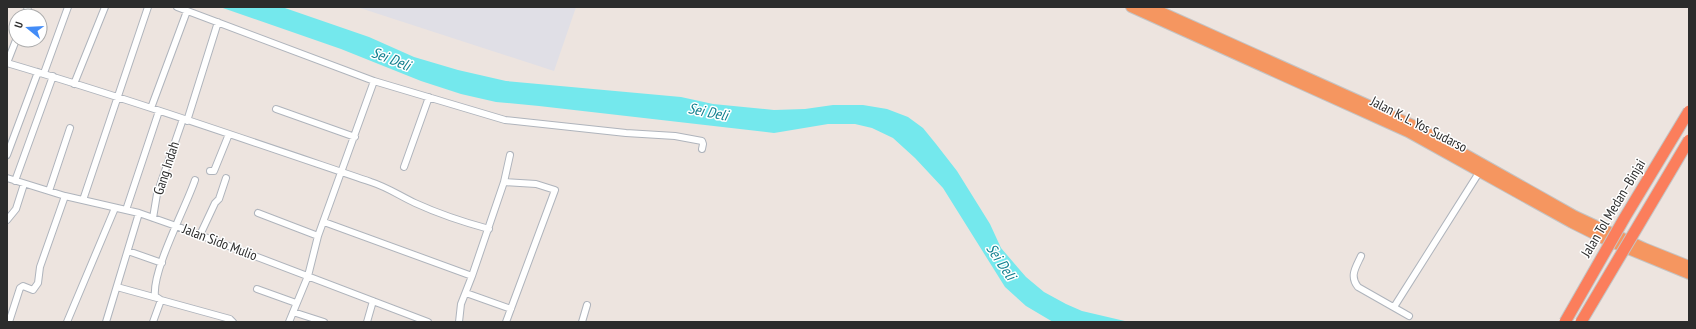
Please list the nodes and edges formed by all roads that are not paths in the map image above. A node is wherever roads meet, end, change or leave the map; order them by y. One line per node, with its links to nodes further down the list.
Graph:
1 (68, 7): 11 (street)
2 (105, 7): 14 (street)
3 (148, 7): 15 (street)
4 (177, 7): 7 (street)
5 (1131, 7): 31 (highway, Jalan K. L. Yos Sudarso)
6 (1150, 7): 56 (highway, Jalan K. L. Yos Sudarso)
7 (187, 11): 8 (street); 17 (street)
8 (218, 22): 13 (street); 21 (street, Gang Indah)
9 (13, 48): 10 (street)
10 (7, 63): 11 (street)
11 (41, 73): 12 (street); 27 (street)
12 (53, 76): 14 (street); 36 (street)
13 (374, 81): 16 (street); 24 (street)
14 (74, 84): 15 (street)
15 (118, 97): 17 (street); 41 (street)
16 (429, 97): 26 (street); 29 (street)
17 (151, 108): 19 (street)
18 (276, 109): 24 (street)
19 (159, 111): 21 (street); 43 (street)
20 (1689, 111): 83 (highway, Jalan Tol Medan–Binjai, bridge)
21 (185, 120): 23 (street); 46 (street, Gang Indah)
22 (70, 128): 39 (street)
23 (229, 134): 30 (street); 32 (street)
24 (355, 137): 32 (street)
25 (1689, 140): 84 (highway, bridge)
26 (702, 149)
27 (7, 155)
28 (510, 155): 37 (street)
29 (404, 168)
30 (210, 171)
31 (1480, 172): 57 (highway, Jalan K. L. Yos Sudarso); 67 (street)
32 (341, 173): 48 (street); 50 (street)
33 (7, 178): 36 (street, Jalan Sido Mulio)
34 (226, 178): 51 (street)
35 (195, 180): 49 (street)
36 (15, 181): 38 (street, Jalan Sido Mulio)
37 (504, 182): 50 (street); 68 (street)
38 (24, 184): 39 (street, Jalan Sido Mulio); 47 (street)
39 (49, 191): 40 (street, Jalan Sido Mulio)
40 (64, 196): 41 (street, Jalan Sido Mulio); 71 (street)
41 (84, 200): 42 (street, Jalan Sido Mulio)
42 (115, 208): 43 (street, Jalan Sido Mulio); 72 (street)
43 (126, 210): 44 (street, Jalan Sido Mulio)
44 (139, 213): 46 (street, Jalan Sido Mulio); 53 (street)
45 (258, 213): 52 (street)
46 (152, 218): 49 (street, Jalan Sido Mulio)
47 (7, 220)
48 (324, 222): 52 (street); 59 (street)
49 (176, 226): 51 (street, Jalan Sido Mulio); 55 (street)
50 (489, 229): 59 (street)
51 (200, 235): 58 (street, Jalan Sido Mulio)
52 (318, 236): 58 (street)
53 (128, 251): 55 (street); 60 (street)
54 (1362, 256): 67 (street)
55 (162, 263): 63 (street)
56 (1689, 266)
57 (1689, 274)
58 (308, 276): 64 (street, Jalan Sido Mulio); 65 (street)
59 (472, 276): 62 (street)
60 (117, 287): 63 (street); 73 (street)
61 (257, 289): 65 (street)
62 (466, 294): 68 (street); 80 (street)
63 (159, 299): 74 (street); 75 (street)
64 (373, 301): 78 (street); 79 (street, Jalan Sido Mulio)
65 (296, 303): 69 (street)
66 (587, 305): 82 (street)
67 (1394, 307): 70 (street)
68 (511, 309): 81 (street)
69 (293, 312): 76 (street); 77 (street)
70 (1409, 316)
71 (9, 322)
72 (67, 322)
73 (106, 322)
74 (153, 322)
75 (233, 322)
76 (289, 322)
77 (324, 322)
78 (367, 322)
79 (428, 322)
80 (459, 322)
81 (506, 322)
82 (582, 322)
83 (1565, 322)
84 (1581, 322)

